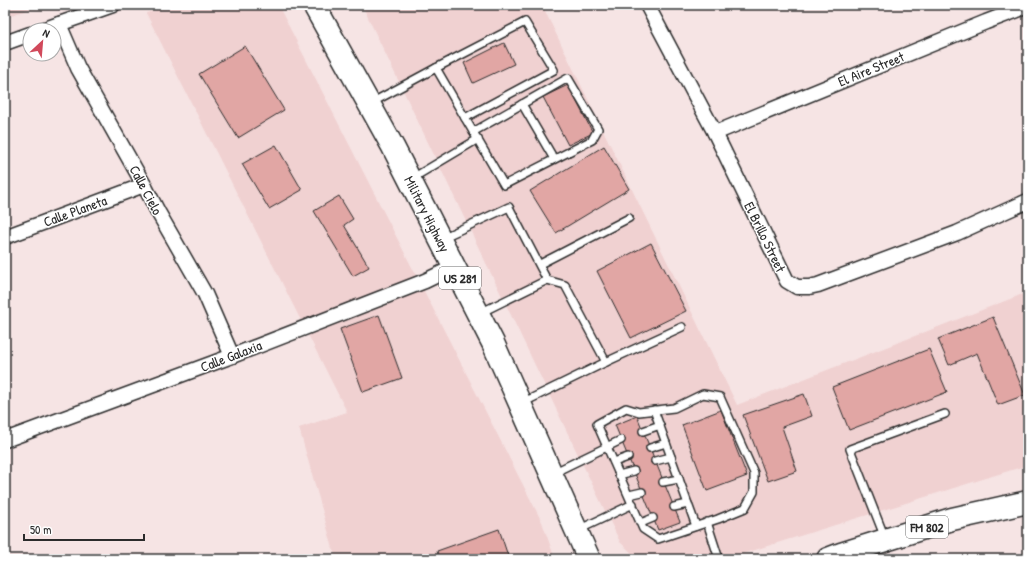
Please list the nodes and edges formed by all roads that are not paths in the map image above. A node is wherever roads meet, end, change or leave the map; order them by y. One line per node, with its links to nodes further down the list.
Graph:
1 (113, 5): 5 (street)
2 (314, 5): 10 (main road, Military Highway / US 281)
3 (647, 5): 14 (street, El Brillo Street)
4 (1028, 6): 14 (street, El Aire Street)
5 (62, 23)
6 (62, 31): 18 (street, Calle Cielo)
7 (22, 37): 8 (street)
8 (5, 43)
9 (436, 68): 10 (lane); 12 (lane); 12 (lane)
10 (369, 104): 17 (main road, Military Highway / US 281)
11 (522, 104): 13 (lane); 16 (lane); 16 (lane)
12 (465, 118): 13 (lane)
13 (473, 132): 15 (lane)
14 (714, 133): 19 (street, El Brillo Street)
15 (478, 139): 16 (lane); 17 (lane)
16 (554, 159)
17 (410, 179): 22 (main road, Military Highway / US 281)
18 (144, 185): 21 (street, Calle Planeta); 28 (street, Calle Cielo)
19 (1028, 201)
20 (629, 218): 23 (lane)
21 (5, 237)
22 (440, 239): 23 (lane); 24 (main road, Military Highway / US 281)
23 (540, 264): 25 (lane)
24 (454, 267): 26 (main road, Military Highway / US 281); 28 (street, Calle Galaxia)
25 (547, 280): 26 (lane); 29 (lane)
26 (478, 314): 30 (main road, Military Highway / US 281)
27 (682, 327): 29 (lane)
28 (232, 356): 35 (street, Calle Galaxia)
29 (606, 362): 30 (lane)
30 (520, 404): 45 (main road, Military Highway / US 281)
31 (654, 410): 33 (lane); 38 (lane); 56 (lane)
32 (944, 414): 60 (lane)
33 (660, 425): 34 (lane); 37 (lane)
34 (643, 431)
35 (5, 440)
36 (621, 440): 38 (lane)
37 (666, 443): 39 (lane); 41 (lane)
38 (606, 446): 43 (lane); 45 (lane)
39 (650, 448)
40 (628, 457): 43 (lane)
41 (671, 457): 42 (lane); 47 (lane)
42 (655, 461)
43 (614, 462): 46 (lane)
44 (634, 471): 46 (lane)
45 (551, 474): 59 (main road, Military Highway / US 281)
46 (619, 475): 50 (lane)
47 (679, 479): 48 (lane); 53 (lane)
48 (663, 482)
49 (642, 492): 50 (lane)
50 (629, 495): 52 (lane)
51 (1028, 502): 60 (main road, FM 802)
52 (632, 504): 57 (lane); 59 (lane)
53 (688, 504): 54 (lane); 58 (lane)
54 (674, 507)
55 (653, 518): 57 (lane)
56 (707, 522): 58 (lane); 63 (lane)
57 (641, 523): 58 (lane)
58 (696, 526)
59 (576, 531): 62 (main road, Military Highway / US 281)
60 (886, 540): 61 (main road, FM 802)
61 (831, 558)
62 (589, 559)
63 (720, 559)

